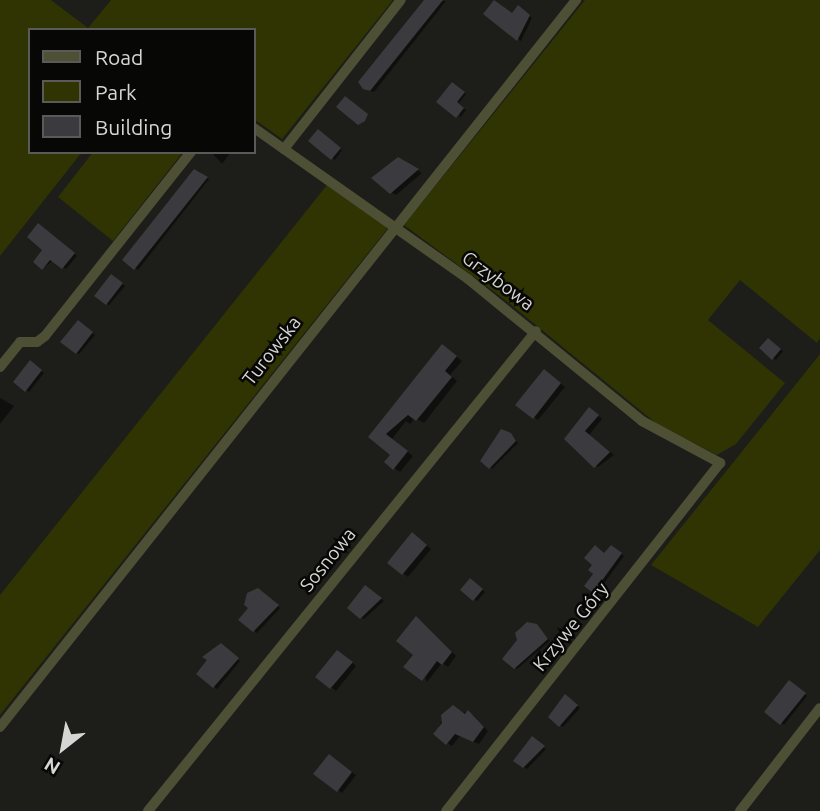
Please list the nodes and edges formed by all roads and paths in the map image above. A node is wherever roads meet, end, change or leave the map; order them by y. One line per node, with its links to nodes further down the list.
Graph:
1 (401, 0): 4 (street)
2 (576, 0): 6 (street, Turowska)
3 (256, 129): 4 (street, Grzybowa)
4 (284, 149): 6 (street, Grzybowa)
5 (189, 154): 8 (street)
6 (394, 226): 7 (street, Grzybowa); 11 (street, Turowska)
7 (536, 331): 9 (street, Grzybowa); 12 (street, Sosnowa)
8 (0, 367)
9 (720, 463): 13 (street, Krzywe Góry)
10 (820, 708): 14 (street)
11 (0, 727)
12 (148, 811)
13 (446, 811)
14 (740, 811)

